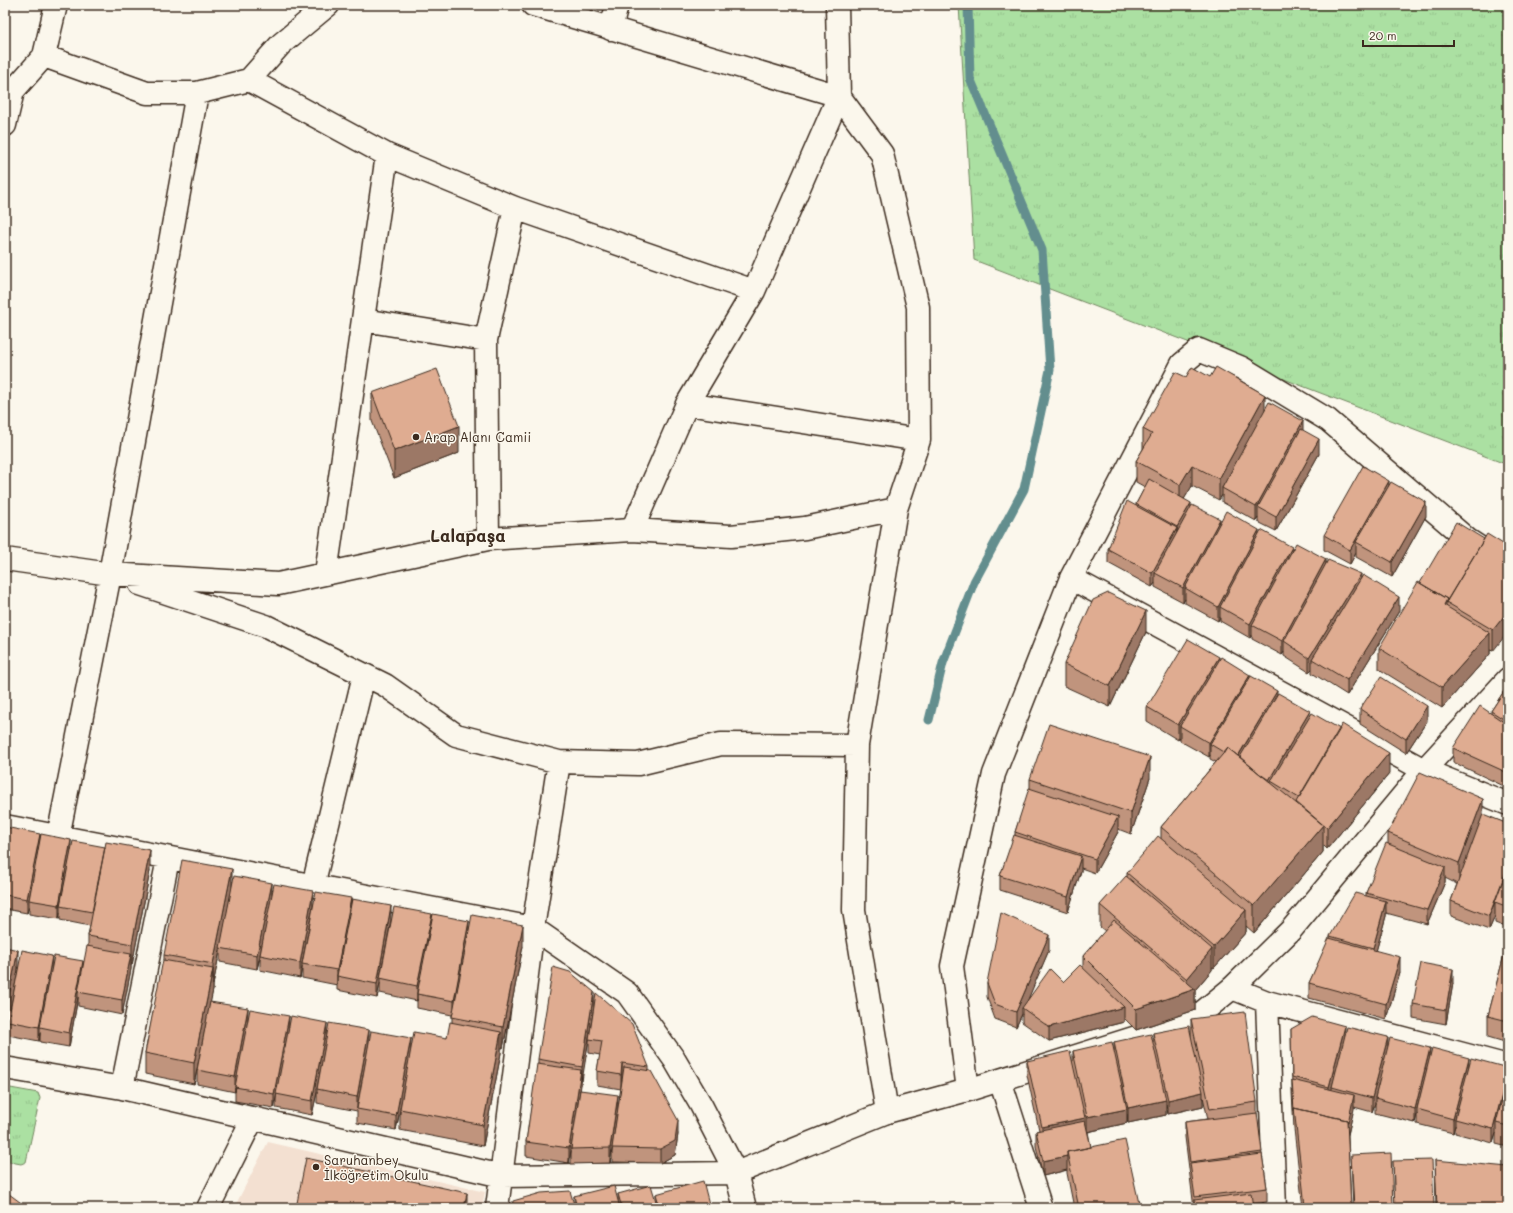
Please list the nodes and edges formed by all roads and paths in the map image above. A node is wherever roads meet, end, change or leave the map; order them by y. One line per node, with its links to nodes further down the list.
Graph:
1 (56, 5): 7 (street)
2 (328, 5): 8 (street)
3 (533, 5): 6 (street)
4 (617, 5): 6 (street)
5 (837, 5): 11 (street)
6 (611, 30): 11 (street)
7 (44, 56): 9 (street); 10 (street)
8 (250, 80): 10 (street); 13 (street)
9 (9, 90): 12 (street)
10 (197, 93): 26 (street)
11 (839, 96): 15 (street); 19 (street)
12 (5, 125)
13 (387, 155): 14 (street); 16 (street)
14 (515, 208): 15 (street); 17 (street)
15 (754, 291): 18 (street)
16 (363, 320): 17 (street); 25 (street)
17 (486, 340): 22 (street)
18 (687, 404): 19 (street); 21 (street)
19 (919, 440): 20 (street)
20 (896, 509): 21 (street); 30 (street)
21 (632, 530): 22 (street)
22 (488, 540): 25 (street)
23 (5, 559): 26 (street)
24 (1508, 566): 27 (street)
25 (326, 573): 26 (street)
26 (110, 574): 28 (street); 35 (street)
27 (1071, 578): 32 (street); 45 (street)
28 (364, 675): 31 (street); 37 (street)
29 (1508, 679): 32 (street)
30 (857, 745): 31 (street); 46 (street)
31 (559, 762): 38 (street)
32 (1424, 770): 33 (street); 39 (street)
33 (1508, 804)
34 (5, 826): 35 (street)
35 (58, 837): 36 (street)
36 (168, 859): 37 (street); 44 (street)
37 (313, 886): 38 (street)
38 (533, 928): 48 (street); 49 (street)
39 (1232, 988): 40 (street); 43 (street)
40 (1267, 1002): 41 (street); 54 (street)
41 (1508, 1066)
42 (5, 1068): 44 (street)
43 (1000, 1080): 45 (street); 53 (street)
44 (122, 1088): 47 (street)
45 (968, 1090): 46 (street)
46 (887, 1112): 48 (street)
47 (253, 1118): 49 (street); 50 (street)
48 (736, 1173): 49 (street); 52 (street)
49 (502, 1176): 51 (street)
50 (208, 1208)
51 (497, 1208)
52 (745, 1208)
53 (1041, 1208)
54 (1275, 1208)

